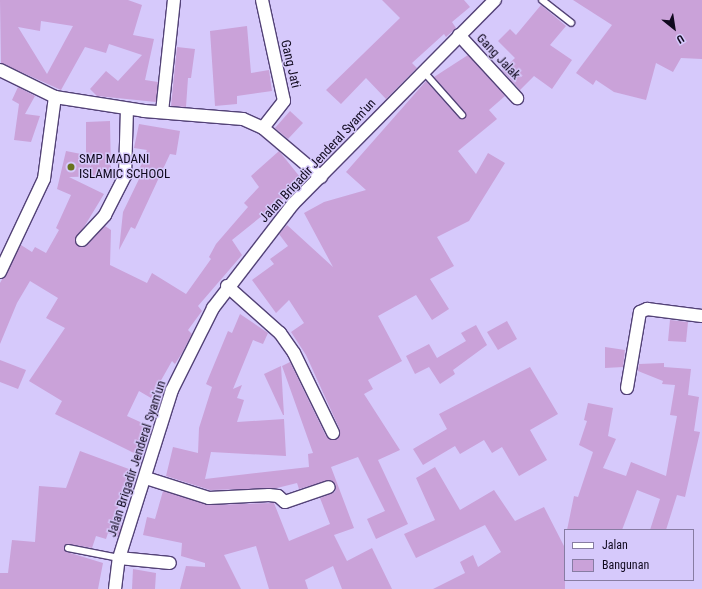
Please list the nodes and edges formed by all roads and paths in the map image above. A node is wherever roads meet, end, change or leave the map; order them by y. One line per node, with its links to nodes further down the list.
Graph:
1 (174, 0): 12 (street)
2 (262, 0): 14 (street, Gang Jati)
3 (495, 0): 6 (street, Jalan Brigadir Jenderal Syam'un)
4 (542, 0): 5 (lane)
5 (571, 23)
6 (459, 35): 8 (street, Jalan Brigadir Jenderal Syam'un); 10 (street, Gang Jalak)
7 (0, 70): 9 (street)
8 (422, 70): 13 (lane); 15 (street, Jalan Brigadir Jenderal Syam'un)
9 (55, 97): 11 (street); 17 (street)
10 (517, 98)
11 (127, 108): 12 (street); 16 (street)
12 (162, 112): 14 (street)
13 (462, 115)
14 (263, 128): 15 (street)
15 (321, 177): 18 (street, Jalan Brigadir Jenderal Syam'un)
16 (82, 240)
17 (0, 272)
18 (227, 286): 21 (street); 22 (street, Jalan Brigadir Jenderal Syam'un)
19 (702, 316): 20 (street)
20 (627, 388)
21 (333, 433)
22 (146, 478): 23 (street); 25 (street, Jalan Brigadir Jenderal Syam'un)
23 (329, 487)
24 (68, 548): 25 (lane)
25 (119, 558): 26 (street); 27 (street, Jalan Brigadir Jenderal Syam'un)
26 (170, 563)
27 (114, 589)

